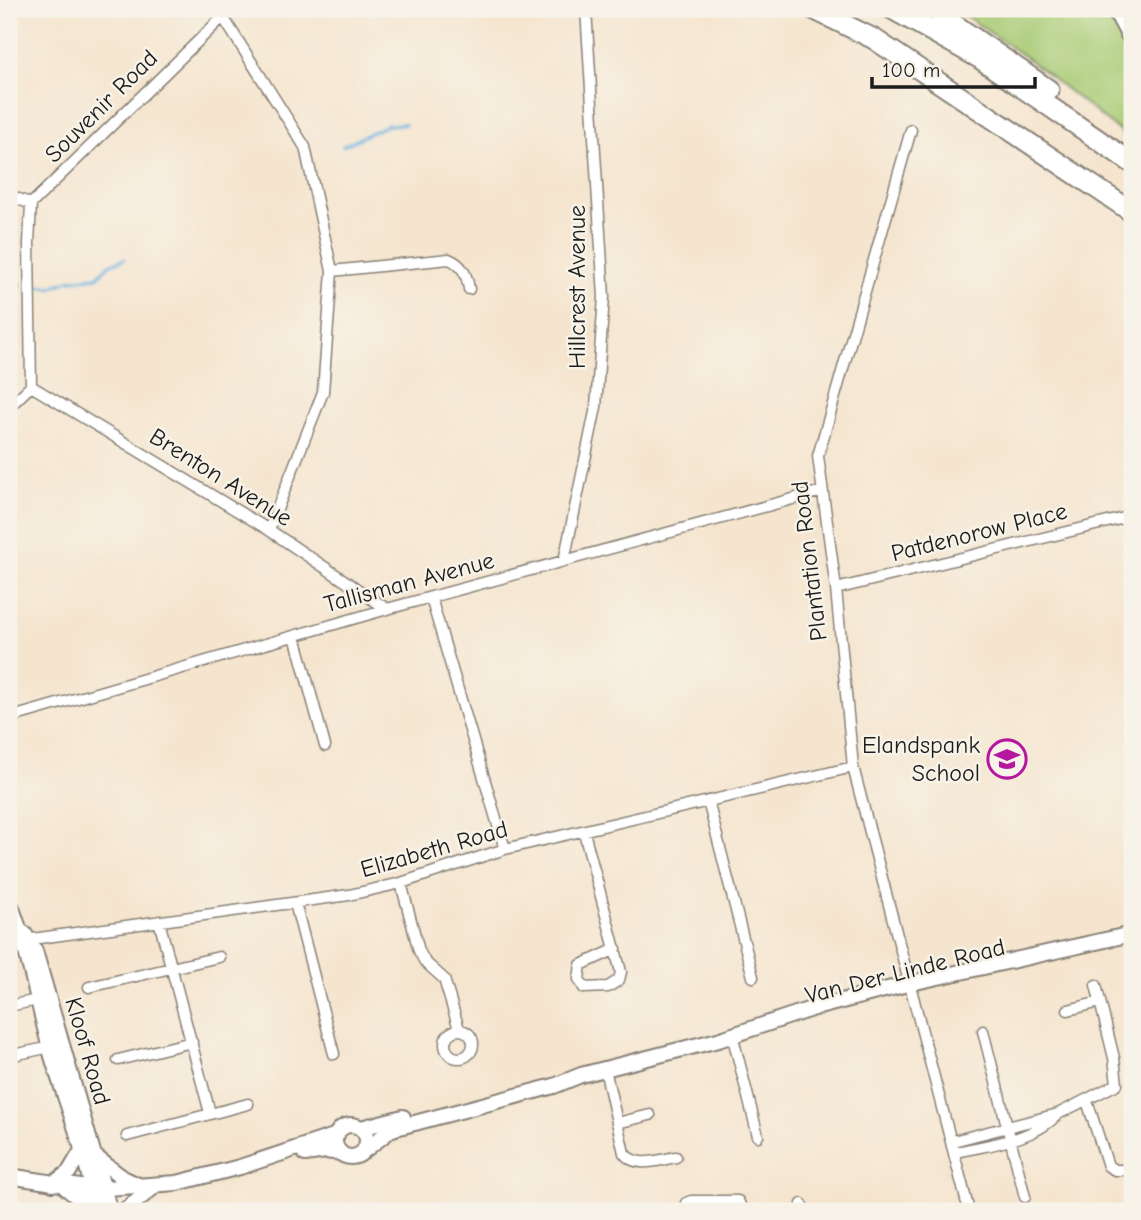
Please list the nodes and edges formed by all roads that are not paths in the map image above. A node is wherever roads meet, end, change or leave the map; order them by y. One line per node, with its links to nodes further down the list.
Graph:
1 (586, 9): 22 (street, Hillcrest Avenue)
2 (813, 9): 9 (highway)
3 (892, 9): 10 (highway)
4 (932, 9): 10 (highway)
5 (1114, 9): 7 (main road)
6 (227, 13): 12 (street, Souvenir Road); 15 (street)
7 (1132, 42)
8 (911, 130): 19 (street, Plantation Road)
9 (1036, 146): 13 (highway); 14 (highway)
10 (1132, 161)
11 (9, 195): 12 (street)
12 (31, 204): 17 (street)
13 (1132, 212)
14 (1132, 223)
15 (332, 271): 16 (street); 21 (street)
16 (469, 289)
17 (31, 386): 18 (street); 21 (street, Brenton Avenue)
18 (9, 407)
19 (822, 491): 22 (street, Tallisman Avenue); 23 (street, Plantation Road)
20 (1132, 516): 23 (street, Patdenorow Place)
21 (269, 530): 25 (street, Brenton Avenue)
22 (564, 561): 24 (street, Tallisman Avenue)
23 (836, 589): 29 (street, Plantation Road)
24 (431, 598): 25 (street, Tallisman Avenue); 32 (street)
25 (387, 609): 26 (street, Tallisman Avenue)
26 (295, 636): 27 (street, Tallisman Avenue); 28 (street)
27 (9, 719)
28 (325, 746)
29 (853, 767): 30 (street, Elizabeth Road); 45 (street, Plantation Road)
30 (708, 801): 31 (street, Elizabeth Road); 42 (street)
31 (584, 831): 32 (street, Elizabeth Road); 39 (street)
32 (505, 849): 33 (street, Elizabeth Road)
33 (401, 883): 35 (street, Elizabeth Road); 50 (street)
34 (9, 901): 38 (main road, Kloof Road)
35 (295, 902): 36 (street, Elizabeth Road); 55 (street)
36 (159, 921): 38 (street, Elizabeth Road); 41 (street)
37 (1132, 934): 45 (main road, Van Der Linde Road)
38 (24, 937): 46 (main road, Kloof Road)
39 (616, 949): 39 (street)
40 (219, 957): 41 (street)
41 (171, 968): 44 (street); 53 (street)
42 (752, 977)
43 (1096, 985): 47 (street)
44 (89, 987)
45 (912, 988): 52 (main road, Van Der Linde Road); 70 (street, Plantation Road)
46 (43, 998): 48 (street); 54 (main road, Kloof Road)
47 (1100, 1002): 49 (street); 60 (street)
48 (9, 1006)
49 (1068, 1010)
50 (458, 1029)
51 (983, 1031): 66 (street)
52 (733, 1037): 58 (main road, Van Der Linde Road); 69 (street)
53 (191, 1042): 57 (street); 62 (street)
54 (56, 1046): 56 (street); 73 (main road, Kloof Road)
55 (334, 1054)
56 (9, 1056)
57 (118, 1060)
58 (605, 1069): 59 (main road, Van Der Linde Road); 64 (street)
59 (581, 1075): 65 (main road, Van Der Linde Road); 71 (main road, Van Der Linde Road)
60 (1087, 1101): 66 (street); 76 (street)
61 (248, 1104): 62 (street)
62 (210, 1113): 68 (street)
63 (650, 1115): 64 (street)
64 (617, 1123): 74 (street)
65 (360, 1128): 67 (main road); 71 (main road)
66 (1011, 1133): 70 (street); 81 (street)
67 (337, 1135): 72 (main road); 75 (main road)
68 (127, 1136)
69 (758, 1136)
70 (954, 1147): 88 (street, Plantation Road)
71 (365, 1150): 72 (main road)
72 (341, 1153): 75 (main road)
73 (89, 1155): 78 (main road); 79 (main road); 80 (main road, Kloof Road)
74 (676, 1157)
75 (240, 1167): 79 (main road)
76 (1132, 1170)
77 (9, 1175): 78 (main road)
78 (58, 1185): 80 (main road); 82 (main road)
79 (149, 1186): 80 (main road); 85 (main road)
80 (99, 1189): 83 (main road); 84 (main road)
81 (1025, 1197)
82 (87, 1211)
83 (95, 1211)
84 (110, 1211)
85 (124, 1211)
86 (684, 1211): 87 (street)
87 (743, 1211)
88 (969, 1211)

